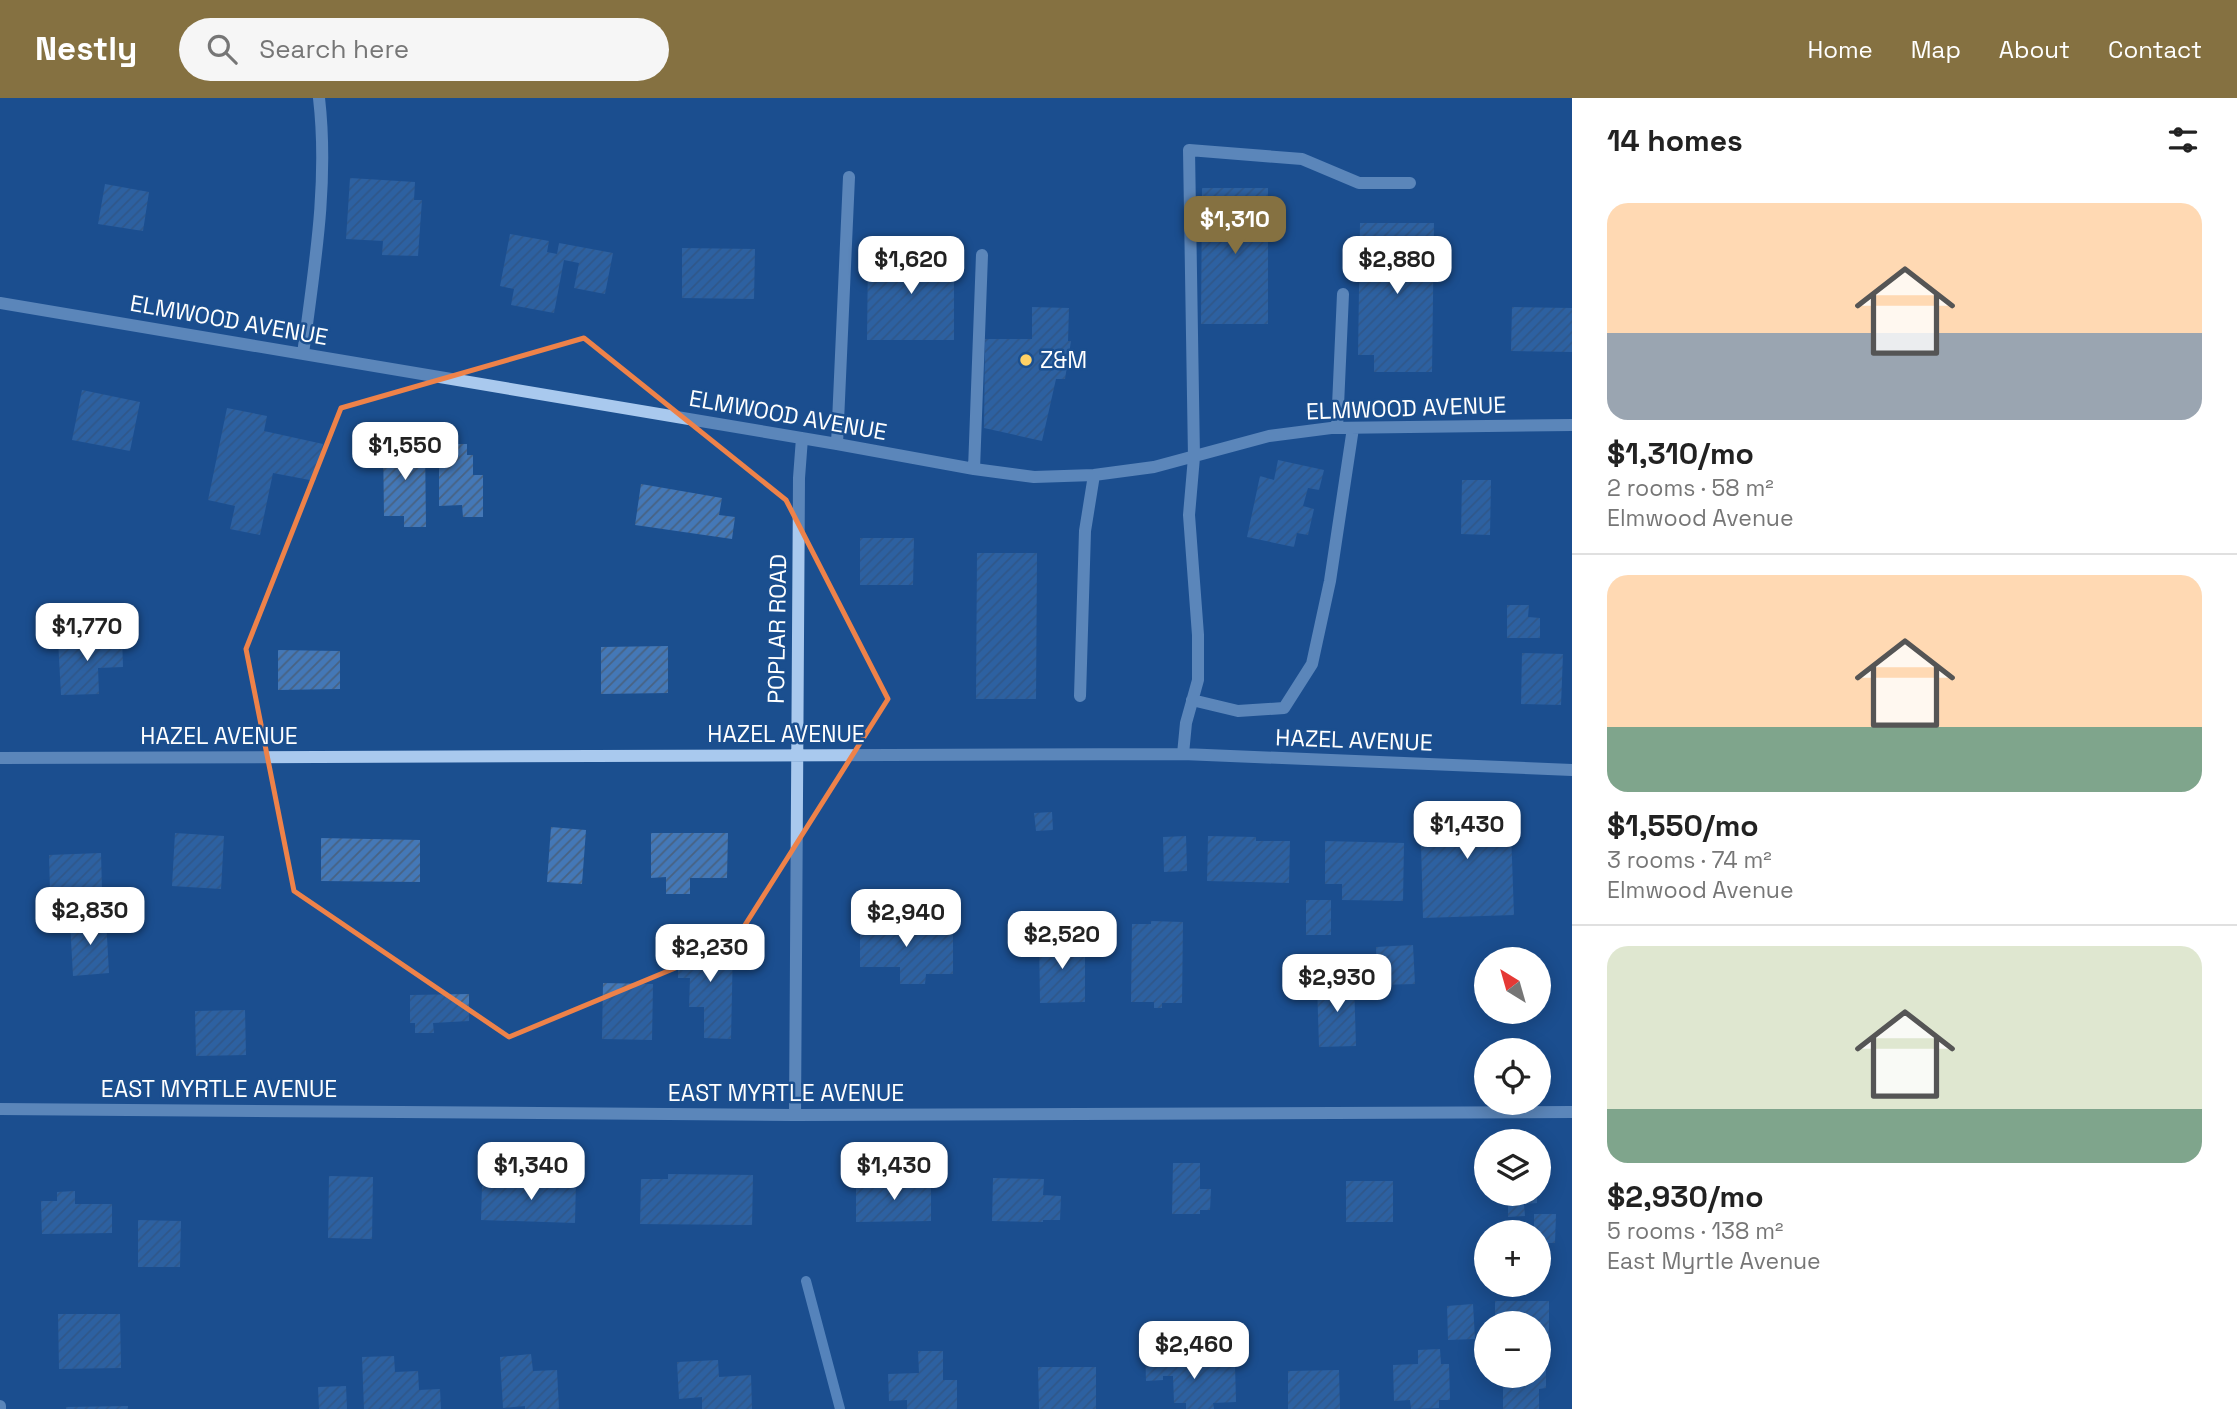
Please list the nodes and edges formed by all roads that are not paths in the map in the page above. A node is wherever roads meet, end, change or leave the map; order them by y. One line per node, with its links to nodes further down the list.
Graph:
1 (320, 98): 7 (street)
2 (849, 177): 12 (street)
3 (1410, 183): 13 (street)
4 (982, 255): 14 (street)
5 (1343, 294): 9 (street)
6 (0, 303): 7 (street, ELMWOOD AVENUE)
7 (303, 354): 11 (street, ELMWOOD AVENUE)
8 (1572, 425): 10 (street, ELMWOOD AVENUE)
9 (1337, 428): 10 (street, ELMWOOD AVENUE); 13 (street, ELMWOOD AVENUE)
10 (1353, 428): 17 (street)
11 (802, 438): 12 (street, ELMWOOD AVENUE); 19 (street, POPLAR ROAD)
12 (837, 444): 14 (street, ELMWOOD AVENUE)
13 (1194, 457): 15 (street, ELMWOOD AVENUE); 17 (street)
14 (974, 470): 15 (street, ELMWOOD AVENUE)
15 (1094, 475): 16 (street)
16 (1080, 696)
17 (1192, 700): 18 (street)
18 (1183, 754): 19 (street, HAZEL AVENUE); 21 (street, HAZEL AVENUE)
19 (796, 755): 20 (street, HAZEL AVENUE); 24 (street, POPLAR ROAD)
20 (0, 758)
21 (1572, 770)
22 (0, 1109): 24 (street, EAST MYRTLE AVENUE)
23 (1572, 1112): 24 (street, EAST MYRTLE AVENUE)
24 (795, 1115)

